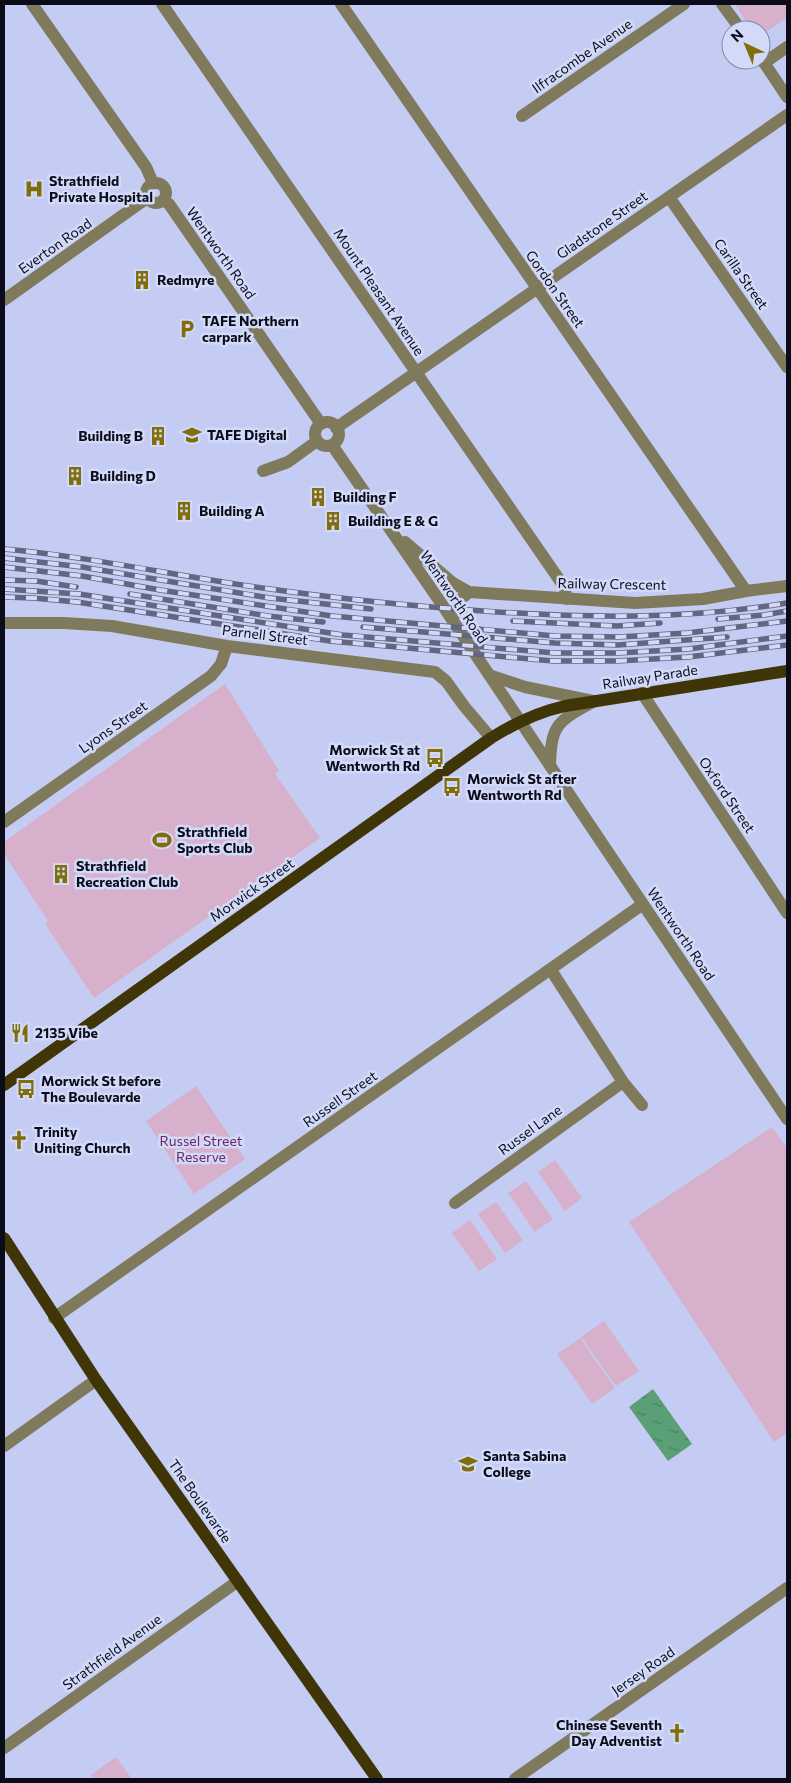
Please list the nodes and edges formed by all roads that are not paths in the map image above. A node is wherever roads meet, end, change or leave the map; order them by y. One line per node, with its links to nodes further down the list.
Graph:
1 (162, 4): 20 (street, Mount Pleasant Avenue)
2 (341, 4): 17 (street, Gordon Street)
3 (684, 4): 12 (street, Ilfracombe Avenue)
4 (722, 4): 6 (street)
5 (35, 5): 13 (street)
6 (734, 20)
7 (787, 47): 8 (street)
8 (771, 55)
9 (769, 70): 10 (street)
10 (787, 97)
11 (787, 115): 14 (street, Gladstone Street)
12 (522, 116)
13 (153, 183): 15 (street); 16 (street)
14 (669, 197): 17 (street, Gladstone Street); 19 (street, Carilla Street)
15 (147, 198): 16 (street); 18 (street, Everton Road)
16 (163, 200): 21 (street, Wentworth Road)
17 (537, 288): 20 (street, Gladstone Street); 28 (street, Gordon Street)
18 (4, 300)
19 (787, 368)
20 (416, 372): 22 (street, Gladstone Street); 30 (street, Mount Pleasant Avenue)
21 (321, 424): 22 (street); 23 (street)
22 (336, 428): 24 (street)
23 (318, 442): 24 (street); 25 (street)
24 (332, 445): 26 (street, Wentworth Road)
25 (263, 471)
26 (390, 528): 29 (street); 31 (street, Wentworth Road)
27 (787, 586): 28 (street, Railway Crescent)
28 (746, 591): 30 (street, Railway Crescent)
29 (470, 592): 30 (street, Railway Crescent); 31 (street)
30 (566, 599)
31 (452, 620): 35 (street, Wentworth Road)
32 (4, 623): 33 (street, Parnell Street)
33 (227, 646): 39 (street, Parnell Street); 41 (street, Lyons Street)
34 (787, 671): 36 (main road, Railway Parade)
35 (488, 675): 37 (street); 38 (street, Wentworth Road)
36 (642, 693): 37 (main road, Railway Parade); 43 (street, Oxford Street)
37 (596, 701): 38 (main road, Railway Parade); 40 (street)
38 (519, 722): 39 (main road, Morwick Street); 40 (street, Wentworth Road)
39 (491, 738): 46 (main road, Morwick Street)
40 (550, 766): 42 (street, Wentworth Road)
41 (4, 822)
42 (643, 904): 44 (street, Russell Street); 48 (street, Wentworth Road)
43 (787, 913)
44 (550, 970): 45 (street); 51 (street, Russell Street)
45 (623, 1082): 47 (street); 49 (street, Russel Lane)
46 (4, 1085)
47 (642, 1105)
48 (787, 1119)
49 (455, 1202)
50 (4, 1238): 51 (main road, The Boulevarde)
51 (54, 1318): 52 (main road, The Boulevarde)
52 (96, 1380): 53 (street); 54 (main road, The Boulevarde)
53 (4, 1446)
54 (238, 1581): 56 (street, Strathfield Avenue); 57 (main road, The Boulevarde)
55 (787, 1588): 58 (street, Jersey Road)
56 (4, 1748)
57 (377, 1779)
58 (515, 1779)

